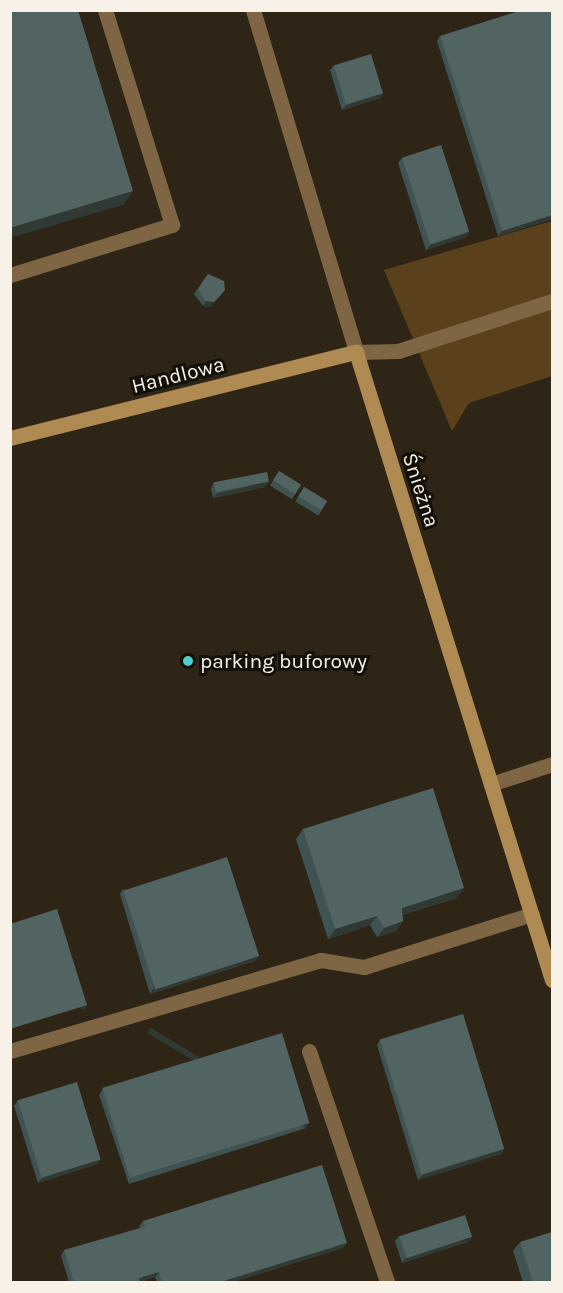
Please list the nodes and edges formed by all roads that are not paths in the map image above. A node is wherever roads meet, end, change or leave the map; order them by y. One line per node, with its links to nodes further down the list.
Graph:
1 (105, 10): 3 (street)
2 (253, 10): 5 (street, Śnieżna)
3 (10, 275)
4 (552, 302): 5 (street)
5 (356, 352): 6 (street, Handlowa); 8 (street, Śnieżna)
6 (10, 438)
7 (552, 764): 8 (street)
8 (491, 784): 9 (street, Śnieżna)
9 (532, 914): 10 (street, Śnieżna); 11 (street)
10 (552, 980)
11 (10, 1051)
12 (309, 1051): 13 (street)
13 (387, 1282)

